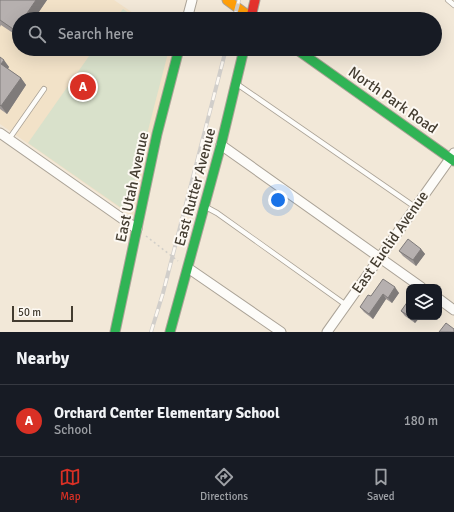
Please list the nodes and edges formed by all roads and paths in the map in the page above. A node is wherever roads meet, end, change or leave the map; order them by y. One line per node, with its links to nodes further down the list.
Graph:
1 (192, 0): 6 (street)
2 (227, 0): 7 (street)
3 (256, 0): 8 (street)
4 (448, 0): 5 (lane)
5 (454, 5)
6 (189, 12)
7 (244, 12)
8 (253, 12)
9 (178, 56): 20 (street, East Utah Avenue)
10 (242, 56): 12 (street, East Rutter Avenue)
11 (306, 56): 17 (street, North Park Road)
12 (236, 83): 16 (street, East Rutter Avenue); 19 (lane)
13 (44, 89): 15 (lane)
14 (0, 133): 15 (street)
15 (9, 139): 20 (street)
16 (221, 145): 18 (street, East Rutter Avenue); 21 (street)
17 (453, 157): 19 (street, East Euclid Avenue)
18 (204, 206): 22 (street, East Rutter Avenue); 25 (lane)
19 (415, 207): 21 (street, East Euclid Avenue)
20 (137, 229): 22 (path); 27 (street, East Utah Avenue)
21 (380, 258): 23 (street); 25 (street, East Euclid Avenue)
22 (188, 268): 28 (street, East Rutter Avenue); 29 (street)
23 (417, 284)
24 (442, 301): 26 (street)
25 (346, 305): 30 (street, East Euclid Avenue)
26 (454, 310)
27 (116, 332)
28 (170, 332)
29 (281, 332)
30 (327, 332)

